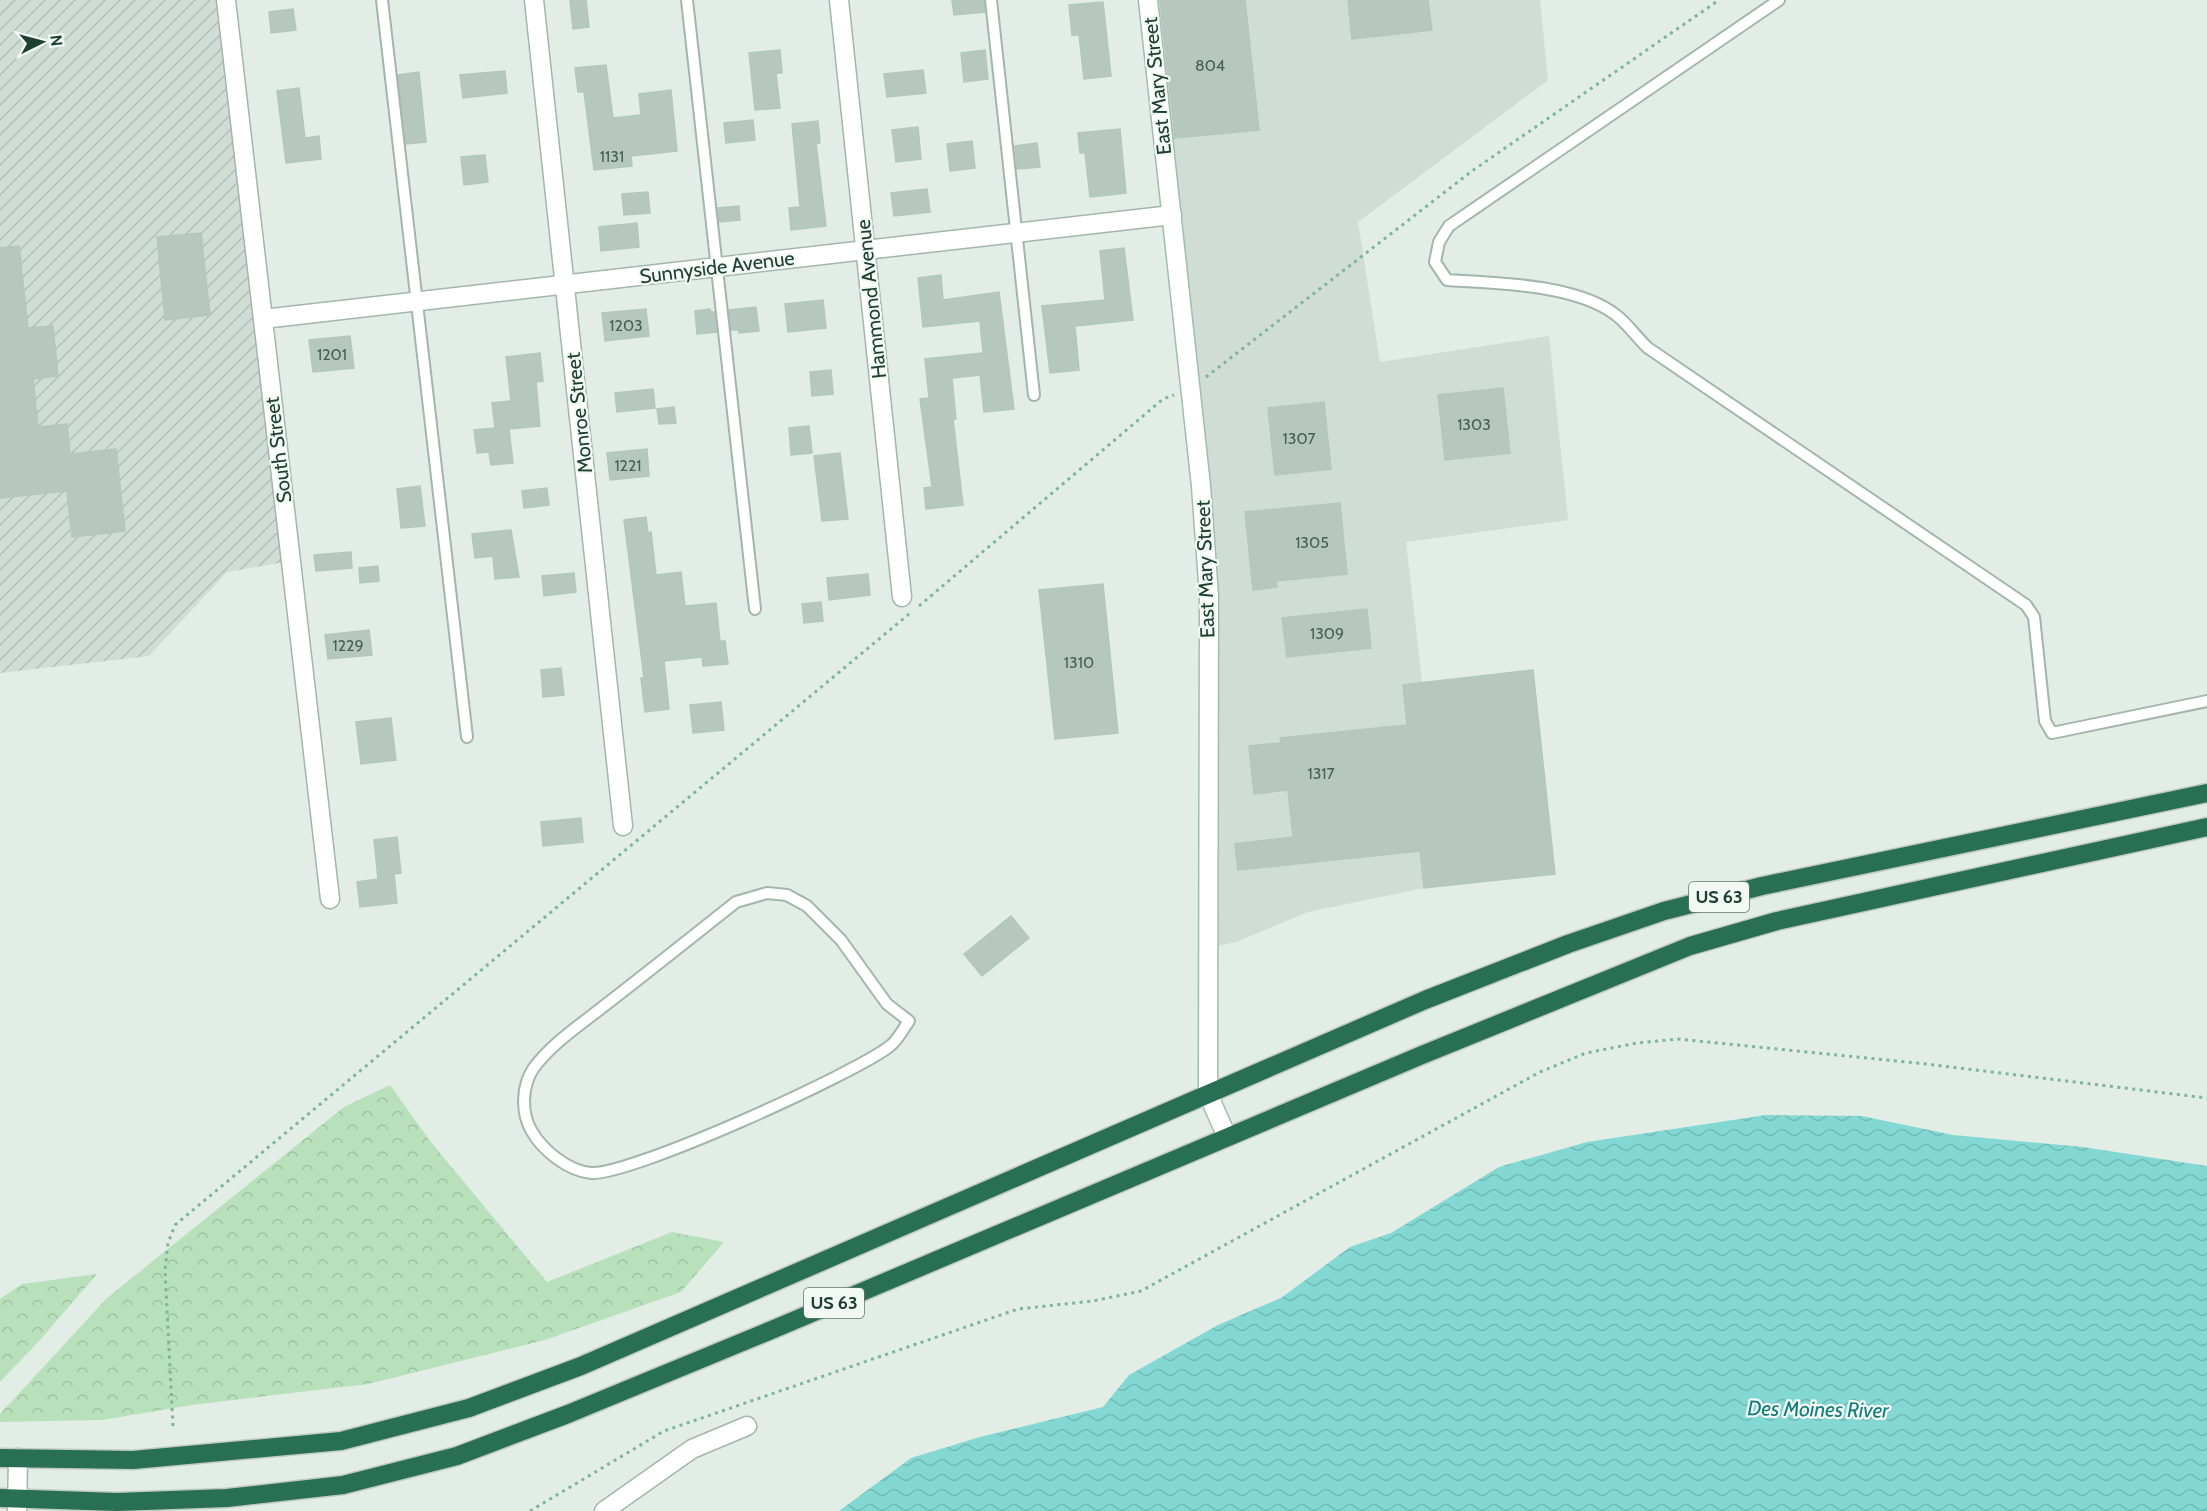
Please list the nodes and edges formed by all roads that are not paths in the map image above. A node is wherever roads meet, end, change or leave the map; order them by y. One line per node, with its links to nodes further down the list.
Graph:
1 (226, 0): 15 (street, South Street)
2 (382, 0): 14 (lane)
3 (534, 0): 13 (street, Monroe Street)
4 (687, 0): 12 (lane)
5 (839, 0): 11 (street, Hammond Avenue)
6 (991, 0): 10 (lane)
7 (1148, 0): 9 (street, East Mary Street)
8 (1779, 0): 19 (lane)
9 (1172, 215): 10 (street, Sunnyside Avenue); 26 (street, East Mary Street)
10 (1016, 233): 11 (street, Sunnyside Avenue); 16 (lane)
11 (866, 250): 12 (street, Sunnyside Avenue); 17 (street, Hammond Avenue)
12 (716, 267): 13 (street, Sunnyside Avenue); 18 (lane)
13 (565, 284): 14 (street, Sunnyside Avenue); 22 (street, Monroe Street)
14 (417, 301): 15 (street, Sunnyside Avenue); 20 (lane)
15 (263, 319): 24 (street, South Street)
16 (1034, 395)
17 (902, 597)
18 (754, 609)
19 (2207, 701)
20 (466, 736)
21 (2207, 793): 26 (highway, US 63)
22 (624, 826)
23 (2207, 827): 27 (highway, US 63)
24 (330, 899)
25 (891, 1045): 25 (lane)
26 (1208, 1094): 27 (street, East Mary Street); 29 (highway, US 63)
27 (1227, 1137): 30 (highway, US 63)
28 (747, 1426): 31 (street)
29 (9, 1458): 30 (street)
30 (11, 1502)
31 (604, 1511)

